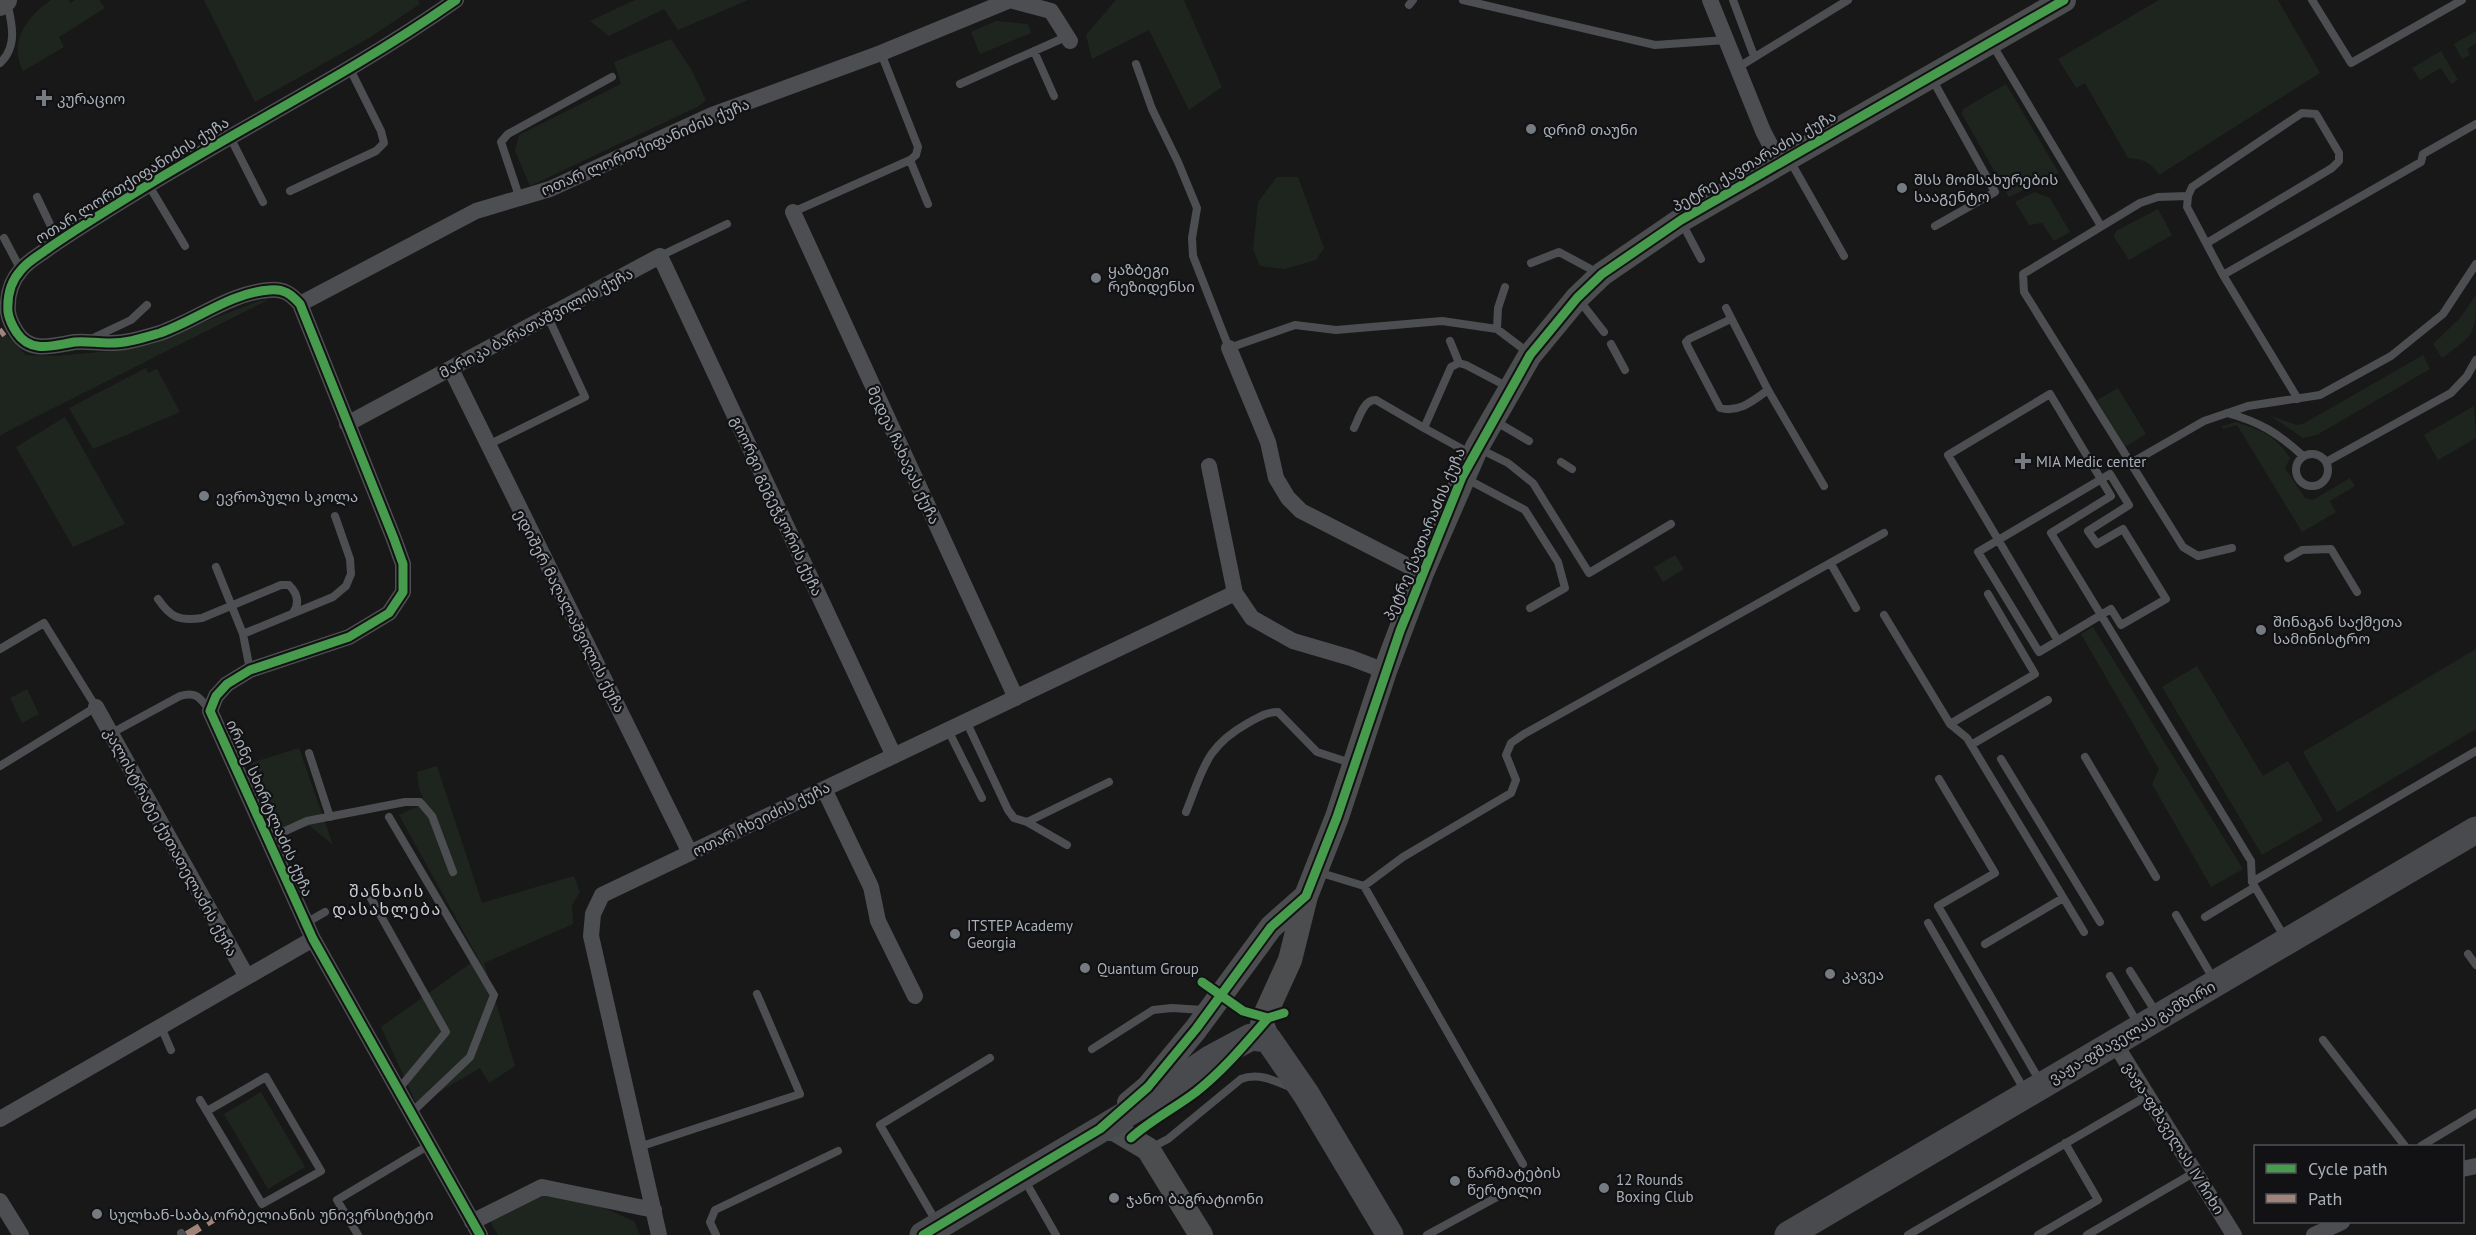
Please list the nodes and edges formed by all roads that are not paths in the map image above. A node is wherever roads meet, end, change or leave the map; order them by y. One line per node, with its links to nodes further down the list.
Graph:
1 (6, 0): 10 (main road); 17 (lane)
2 (456, 0): 20 (street, ოთარ ლორთქიფანიძის ქუჩა)
3 (1463, 0): 12 (lane)
4 (1710, 0): 12 (street)
5 (1734, 0): 16 (lane)
6 (1848, 0): 16 (lane)
7 (2064, 0): 13 (main road, პეტრე ქავთარაძის ქუჩა)
8 (2312, 0): 9 (lane)
9 (2462, 0)
10 (0, 4)
11 (1069, 38): 14 (lane); 15 (street, ოთარ ლორთქიფანიძის ქუჩა)
12 (1726, 40): 19 (street)
13 (1991, 42): 22 (main road, პეტრე ქავთარაძის ქუჩა); 40 (lane)
14 (1035, 51): 23 (lane); 24 (lane)
15 (881, 53): 27 (lane); 33 (street, ოთარ ლორთქიფანიძის ქუჩა)
16 (1754, 56): 19 (lane)
17 (0, 63)
18 (1136, 64): 65 (lane)
19 (1737, 68): 28 (street)
20 (350, 69): 26 (street, ოთარ ლორთქიფანიძის ქუჩა); 30 (lane)
21 (612, 77): 33 (lane)
22 (1931, 77): 28 (main road, პეტრე ქავთარაძის ქუჩა); 39 (lane)
23 (960, 84)
24 (1054, 96)
25 (2476, 124): 52 (lane)
26 (230, 137): 29 (street, ოთარ ლორთქიფანიძის ქუჩა); 34 (lane)
27 (910, 160): 35 (lane); 36 (lane)
28 (1785, 161): 37 (main road, პეტრე ქავთარაძის ქუჩა); 46 (lane)
29 (148, 184): 42 (street, ოთარ ლორთქიფანიძის ქუჩა); 44 (lane)
30 (290, 191)
31 (37, 196): 42 (lane)
32 (2188, 196): 40 (lane); 43 (lane); 43 (lane)
33 (517, 198): 55 (street, ოთარ ლორთქიფანიძის ქუჩა)
34 (263, 202)
35 (928, 204)
36 (793, 212): 114 (street, მედეა ჩახავას ქუჩა)
37 (1681, 220): 47 (lane); 51 (main road, პეტრე ქავთარაძის ქუჩა)
38 (727, 224): 45 (lane, მარიკა ბარათაშვილის ქუჩა)
39 (1935, 226)
40 (2102, 226): 85 (lane)
41 (4, 238): 50 (lane)
42 (58, 241): 50 (street, ოთარ ლორთქიფანიძის ქუჩა)
43 (2207, 243): 52 (lane)
44 (185, 246)
45 (660, 256): 58 (street, მარიკა ბარათაშვილის ქუჩა); 125 (street, გიორგი გეგეჭკორის ქუჩა)
46 (1844, 256)
47 (1701, 259)
48 (1531, 263): 51 (lane)
49 (2476, 264): 73 (lane)
50 (21, 270): 62 (street, ოთარ ლორთქიფანიძის ქუჩა)
51 (1602, 274): 54 (main road, პეტრე ქავთარაძის ქუჩა)
52 (2223, 275): 73 (lane)
53 (1505, 287): 60 (lane)
54 (1577, 298): 61 (lane); 66 (main road, პეტრე ქავთარაძის ქუჩა)
55 (300, 304): 62 (street, ოთარ ლორთქიფანიძის ქუჩა); 76 (street, ირინე სხირტლაძის ქუჩა)
56 (147, 305): 62 (lane)
57 (1726, 308): 59 (lane)
58 (548, 317): 69 (street, მარიკა ბარათაშვილის ქუჩა); 80 (lane)
59 (1731, 319): 72 (lane); 72 (lane)
60 (1497, 329): 65 (lane); 66 (lane)
61 (1604, 332)
62 (87, 341)
63 (1450, 341): 68 (lane)
64 (1611, 344): 70 (lane)
65 (1229, 348): 98 (street)
66 (1530, 355): 71 (main road, პეტრე ქავთარაძის ქუჩა)
67 (2476, 360): 84 (lane)
68 (1459, 363): 71 (lane); 78 (lane)
69 (451, 369): 76 (street, მარიკა ბარათაშვილის ქუჩა); 80 (street, ედიშერ მაღალაშვილის ქუჩა)
70 (1625, 370)
71 (1510, 388): 75 (main road, პეტრე ქავთარაძის ქუჩა)
72 (1768, 390): 89 (lane)
73 (2298, 399): 74 (lane)
74 (2226, 412): 81 (lane); 85 (lane)
75 (1492, 419): 79 (lane); 82 (main road, პეტრე ქავთარაძის ქუჩა)
76 (347, 424): 112 (street, ირინე სხირტლაძის ქუჩა)
77 (1354, 428): 78 (lane)
78 (1424, 428): 82 (lane)
79 (1529, 441)
80 (487, 446): 141 (street, ედიშერ მაღალაშვილის ქუჩა)
81 (2304, 456): 84 (lane); 84 (lane)
82 (1471, 460): 91 (lane); 98 (main road, პეტრე ქავთარაძის ქუჩა); 104 (lane)
83 (1561, 462): 87 (lane)
84 (2326, 462)
85 (2131, 463): 94 (lane)
86 (1209, 466): 100 (street)
87 (1572, 469)
88 (2101, 479): 93 (lane); 93 (lane); 108 (lane); 108 (lane)
89 (1824, 486)
90 (335, 516): 106 (lane)
91 (1671, 524)
92 (1884, 533): 96 (lane)
93 (1998, 541): 110 (lane); 110 (lane)
94 (2232, 548)
95 (2288, 558): 99 (lane)
96 (1831, 564): 105 (lane); 146 (lane)
97 (216, 567): 103 (lane)
98 (1422, 573): 113 (main road, პეტრე ქავთარაძის ქუჩა)
99 (2358, 592)
100 (1235, 593): 113 (street); 114 (street, ოთარ ჩხეიძის ქუჩა)
101 (1988, 594): 119 (lane)
102 (158, 599): 103 (lane)
103 (232, 605): 106 (lane); 109 (lane)
104 (1530, 608)
105 (1856, 608)
106 (292, 613): 109 (lane)
107 (1884, 615): 119 (lane)
108 (2102, 615): 110 (lane); 145 (lane)
109 (243, 634): 112 (lane)
110 (2058, 641)
111 (0, 649): 116 (lane)
112 (250, 670): 117 (street, ირინე სხირტლაძის ქუჩა)
113 (1385, 671): 128 (main road, პეტრე ქავთარაძის ქუჩა)
114 (1016, 698): 118 (street, ოთარ ჩხეიძის ქუჩა)
115 (2048, 700): 122 (lane)
116 (96, 707): 121 (street, კალისტრატე ქუთათელაძის ქუჩა); 129 (lane)
117 (210, 711): 121 (lane); 139 (street, ირინე სხირტლაძის ქუჩა)
118 (966, 721): 120 (street, ოთარ ჩხეიძის ქუჩა); 137 (lane)
119 (1950, 724): 122 (lane)
120 (948, 730): 125 (street, ოთარ ჩხეიძის ქუჩა); 133 (lane)
121 (110, 734): 163 (street, კალისტრატე ქუთათელაძის ქუჩა)
122 (1971, 745): 149 (lane)
123 (2476, 751): 145 (lane)
124 (309, 753): 135 (lane)
125 (894, 756): 132 (street, ოთარ ჩხეიძის ქუჩა)
126 (2085, 756): 144 (lane)
127 (2001, 759): 153 (lane)
128 (1354, 765): 134 (lane); 143 (main road, პეტრე ქავთარაძის ქუჩა)
129 (0, 766)
130 (1940, 778): 177 (lane)
131 (1109, 782): 137 (lane)
132 (824, 789): 141 (street, ოთარ ჩხეიძის ქუჩა); 166 (street)
133 (982, 798)
134 (1186, 812)
135 (330, 817): 139 (lane); 142 (lane)
136 (388, 817): 182 (lane)
137 (1027, 822): 140 (lane)
138 (2476, 830): 157 (main road, ვაჟა-ფშაველას გამზირი)
139 (268, 839): 155 (street, ირინე სხირტლაძის ქუჩა)
140 (1067, 844)
141 (690, 853): 190 (street, ოთარ ჩხეიძის ქუჩა)
142 (453, 872)
143 (1316, 872): 146 (lane); 148 (main road, პეტრე ქავთარაძის ქუჩა)
144 (2156, 877)
145 (2254, 885): 152 (lane); 157 (lane)
146 (1364, 886): 193 (lane)
147 (368, 893): 176 (lane)
148 (1306, 896): 167 (main road, პეტრე ქავთარაძის ქუჩა); 170 (main road, პეტრე ქავთარაძის ქუჩა)
149 (2063, 898): 156 (lane); 158 (lane)
150 (326, 912): 155 (lane)
151 (2176, 915): 164 (lane)
152 (2205, 917)
153 (2100, 922)
154 (1928, 923): 177 (lane)
155 (310, 931): 163 (street); 176 (street, ირინე სხირტლაძის ქუჩა)
156 (2084, 932)
157 (2286, 941): 164 (main road, ვაჟა-ფშაველას გამზირი)
158 (1985, 944)
159 (2468, 954): 160 (lane)
160 (2476, 965)
161 (2130, 971): 168 (lane)
162 (2110, 975): 168 (lane)
163 (247, 977): 169 (street)
164 (2216, 983): 168 (main road, ვაჟა-ფშაველას გამზირი)
165 (757, 994): 190 (lane)
166 (915, 996)
167 (1210, 1009): 173 (lane); 185 (main road, პეტრე ქავთარაძის ქუჩა)
168 (2150, 1022): 172 (main road, ვაჟა-ფშაველას გამზირი)
169 (160, 1027): 174 (lane); 184 (street)
170 (1268, 1039): 178 (main road); 185 (main road)
171 (2323, 1040): 188 (lane)
172 (2115, 1042): 177 (main road, ვაჟა-ფშაველას გამზირი); 179 (street, ვაჟა-ფშაველას IV ჩიხი)
173 (1092, 1049)
174 (171, 1050)
175 (990, 1058): 201 (lane)
176 (398, 1090): 182 (street, ირინე სხირტლაძის ქუჩა)
177 (2034, 1090): 210 (main road, ვაჟა-ფშაველას გამზირი)
178 (1306, 1094): 191 (lane); 208 (main road)
179 (2147, 1096): 186 (lane); 194 (street, ვაჟა-ფშაველას IV ჩიხი)
180 (200, 1100): 181 (lane)
181 (207, 1111): 181 (lane)
182 (411, 1113): 187 (street, ირინე სხირტლაძის ქუჩა)
183 (2476, 1113): 189 (lane)
184 (0, 1119)
185 (1100, 1129): 191 (main road); 195 (main road)
186 (2065, 1143): 211 (lane); 212 (lane)
187 (429, 1145): 200 (street, ირინე სხირტლაძის ქუჩა); 203 (lane)
188 (2404, 1145)
189 (2423, 1145)
190 (639, 1147): 198 (street, ოთარ ჩხეიძის ქუჩა)
191 (1148, 1149): 207 (main road)
192 (838, 1151): 205 (lane)
193 (1523, 1164)
194 (2195, 1172): 213 (lane); 214 (street, ვაჟა-ფშაველას IV ჩიხი)
195 (1022, 1176): 201 (main road); 206 (lane)
196 (1508, 1191): 209 (lane)
197 (0, 1201): 202 (street)
198 (654, 1210): 200 (street); 204 (street, ოთარ ჩხეიძის ქუჩა)
199 (2338, 1223): 215 (street)
200 (476, 1228)
201 (931, 1230)
202 (21, 1235)
203 (358, 1235)
204 (659, 1235)
205 (716, 1235)
206 (1056, 1235)
207 (1201, 1235)
208 (1390, 1235)
209 (1427, 1235)
210 (1788, 1235)
211 (1908, 1235)
212 (2037, 1235)
213 (2087, 1235)
214 (2234, 1235)
215 (2314, 1235)

